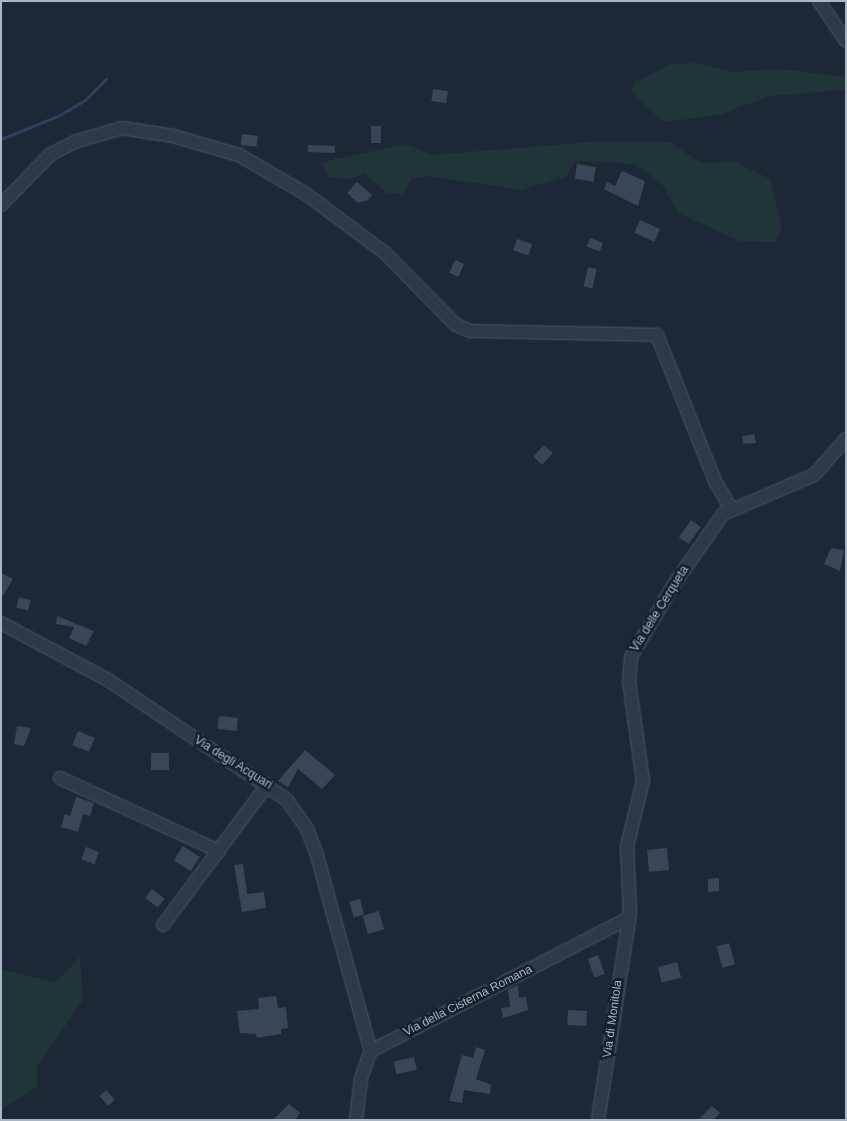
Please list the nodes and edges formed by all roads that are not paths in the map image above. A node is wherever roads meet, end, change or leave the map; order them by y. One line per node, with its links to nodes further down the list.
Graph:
1 (819, 1): 2 (street)
2 (846, 41)
3 (1, 205): 5 (street)
4 (846, 439): 5 (street, Via delle Cerqueta)
5 (730, 509): 10 (street, Via delle Cerqueta)
6 (1, 622): 8 (street, Via degli Acquari)
7 (60, 778): 9 (street)
8 (268, 784): 9 (street); 12 (street, Via degli Acquari)
9 (219, 852): 11 (street)
10 (629, 918): 12 (street, Via della Cisterna Romana); 14 (street, Via di Monitola)
11 (163, 925)
12 (371, 1051): 13 (street)
13 (356, 1120)
14 (598, 1120)

